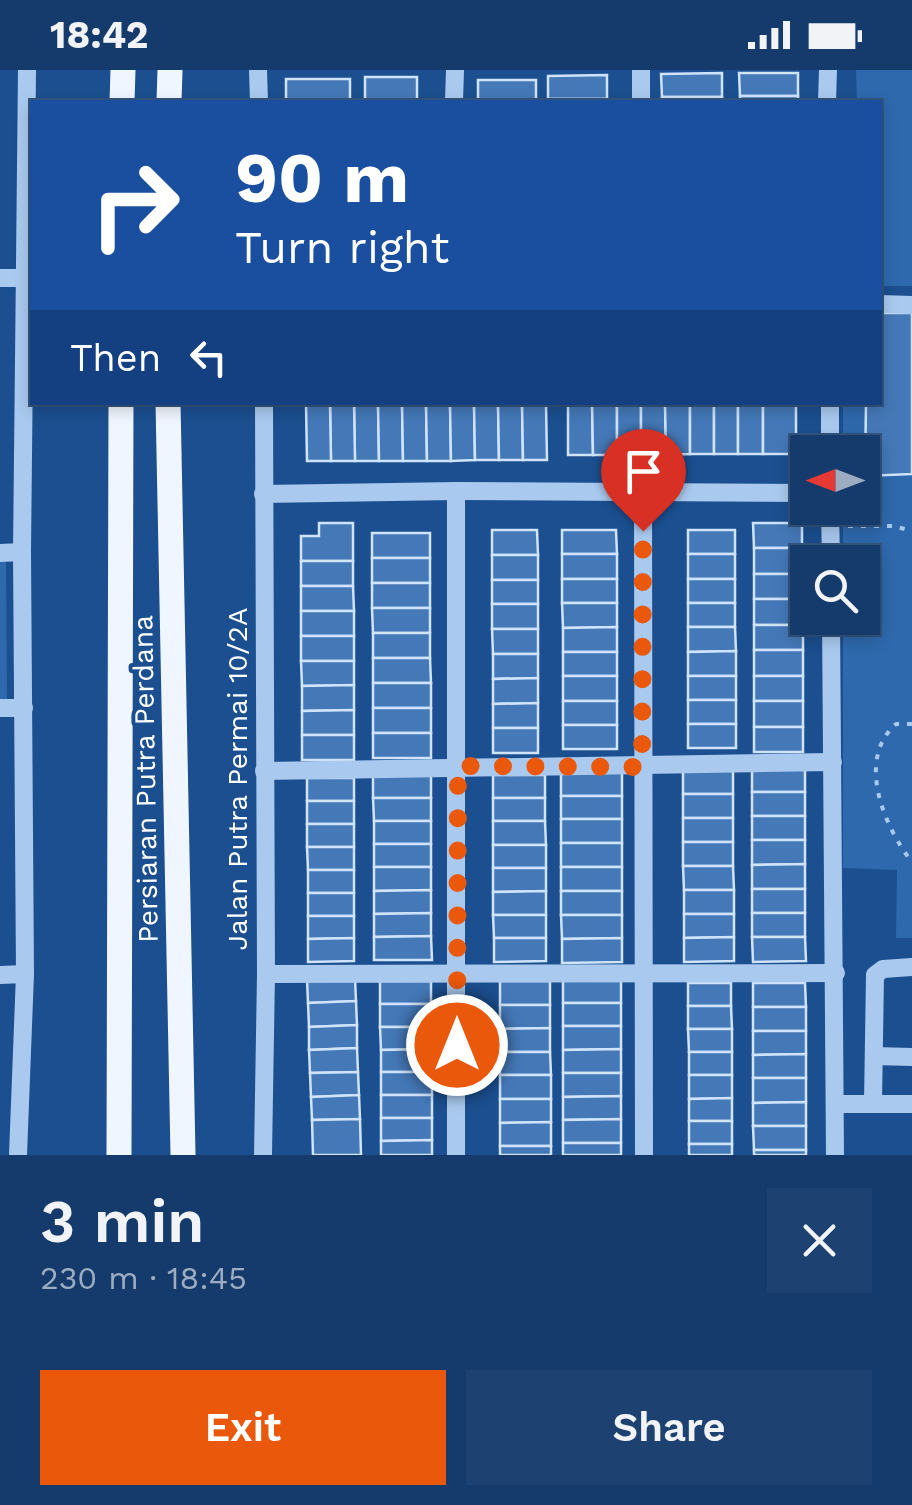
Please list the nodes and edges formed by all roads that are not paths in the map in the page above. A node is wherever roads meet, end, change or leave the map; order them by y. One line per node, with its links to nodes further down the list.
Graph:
1 (27, 70): 15 (street)
2 (122, 70): 8 (main road)
3 (170, 70): 9 (main road)
4 (258, 70): 10 (street)
5 (455, 70): 11 (street)
6 (641, 70): 12 (street)
7 (828, 70): 13 (street)
8 (122, 100)
9 (169, 100)
10 (259, 100)
11 (454, 100)
12 (641, 100)
13 (827, 100)
14 (0, 278): 15 (street)
15 (25, 278): 27 (street)
16 (882, 304): 17 (street)
17 (912, 305)
18 (122, 405): 49 (main road, Persiaran Putra Perdana)
19 (168, 405): 50 (main road, Persiaran Putra Perdana)
20 (264, 405): 26 (street, Jalan Putra Permai 10/2A)
21 (830, 405): 22 (street)
22 (830, 435)
23 (456, 491): 24 (street); 26 (street); 33 (street)
24 (643, 492): 25 (street); 34 (street)
25 (790, 493)
26 (263, 494): 35 (street, Jalan Putra Permai 10/2A)
27 (22, 552): 28 (street); 31 (street)
28 (0, 553)
29 (831, 635): 32 (street)
30 (0, 708): 31 (street)
31 (24, 708): 41 (street)
32 (833, 762): 34 (street); 39 (street)
33 (458, 766): 34 (street); 35 (street); 37 (street)
34 (642, 767): 38 (street)
35 (264, 770): 42 (street, Jalan Putra Permai 10/2A)
36 (912, 967): 43 (street)
37 (458, 972): 38 (street); 42 (street); 52 (street)
38 (644, 973): 39 (street); 53 (street)
39 (836, 973): 46 (street)
40 (0, 974): 41 (street)
41 (25, 974): 48 (street)
42 (266, 974): 51 (street, Jalan Putra Permai 10/2A)
43 (874, 1056): 44 (street); 45 (street)
44 (912, 1058)
45 (872, 1103): 46 (street); 47 (street)
46 (835, 1104): 54 (street)
47 (912, 1104)
48 (18, 1155)
49 (118, 1155)
50 (183, 1155)
51 (263, 1155)
52 (456, 1155)
53 (644, 1155)
54 (835, 1155)

